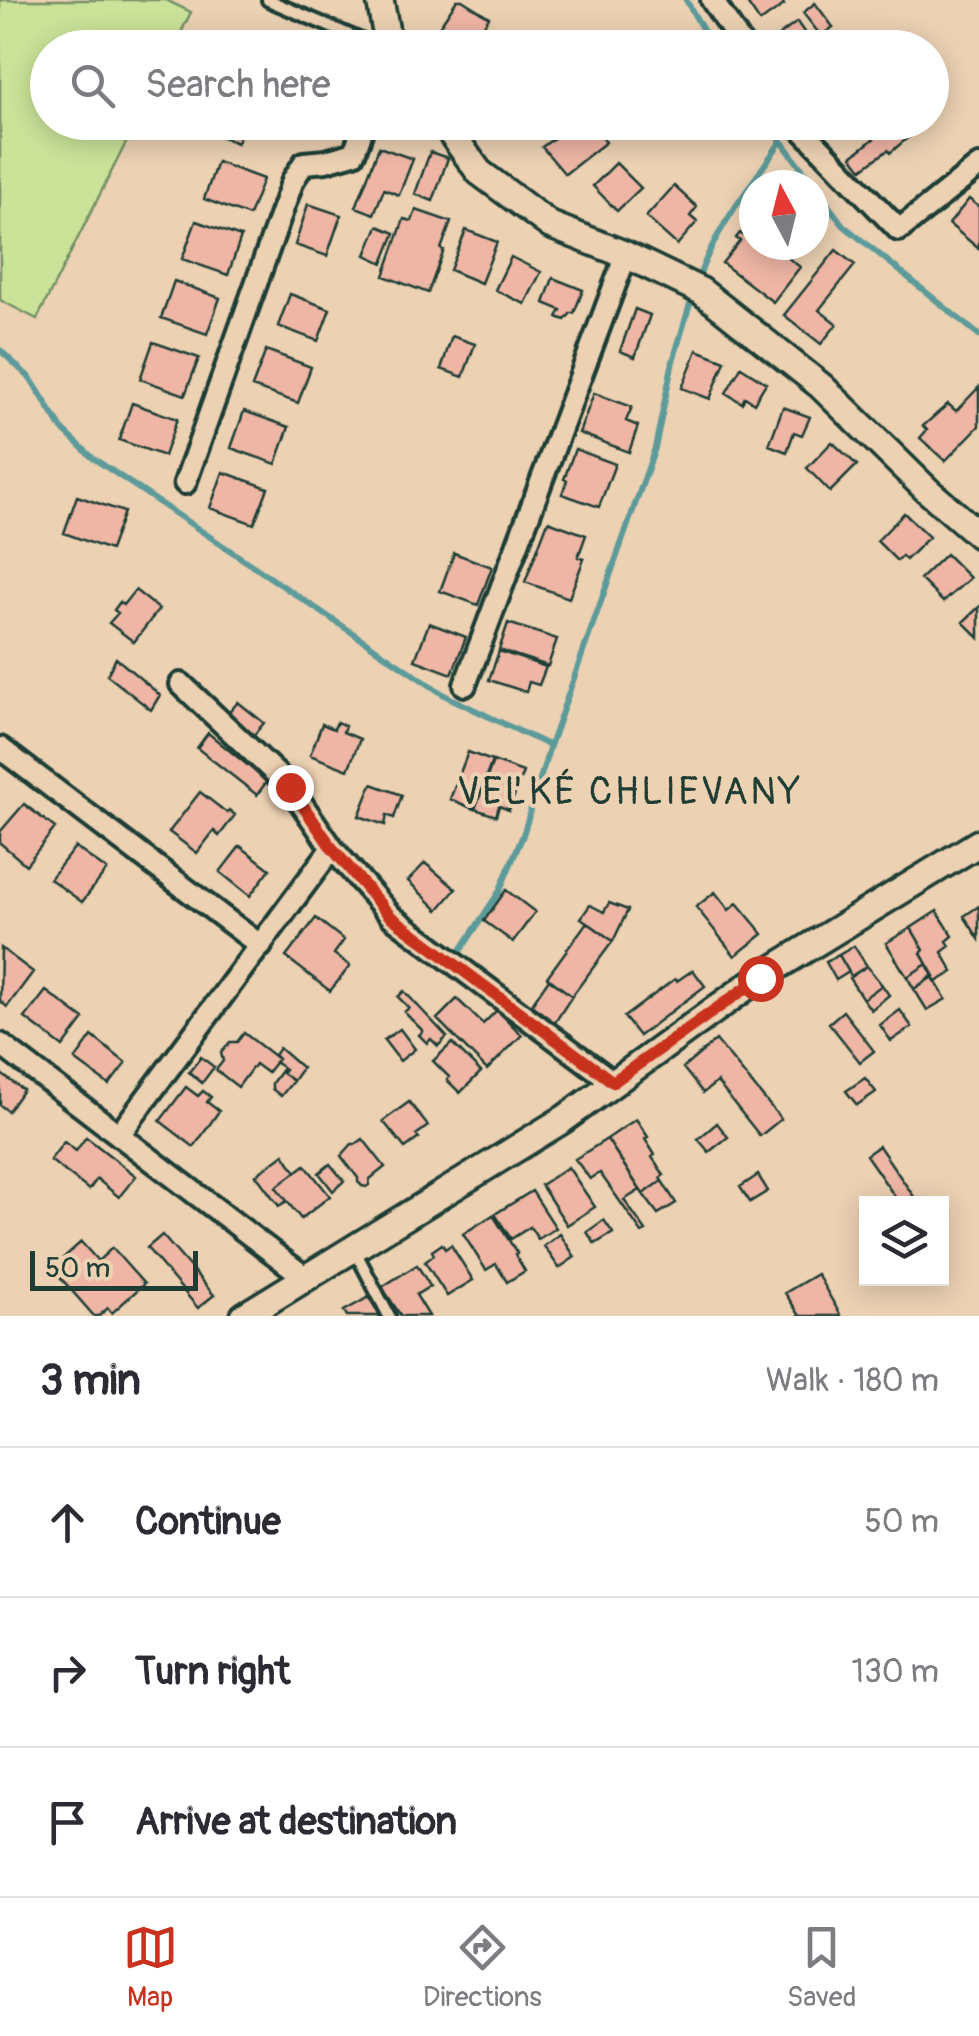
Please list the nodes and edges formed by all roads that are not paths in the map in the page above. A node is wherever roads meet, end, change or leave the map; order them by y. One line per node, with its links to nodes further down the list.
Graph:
1 (268, 0): 4 (lane)
2 (380, 0): 5 (street)
3 (712, 0): 6 (street)
4 (338, 30)
5 (386, 30)
6 (732, 30)
7 (358, 140): 12 (street)
8 (457, 140): 11 (street)
9 (812, 140): 10 (street)
10 (979, 166)
11 (626, 255): 13 (street); 15 (street)
12 (185, 483)
13 (979, 534)
14 (182, 684): 18 (street)
15 (466, 685)
16 (0, 748): 19 (street)
17 (979, 843): 21 (street)
18 (332, 848): 19 (street); 21 (street)
19 (261, 946): 22 (street)
20 (0, 1044): 22 (street)
21 (613, 1082): 23 (street)
22 (118, 1134): 24 (street)
23 (354, 1248): 24 (street); 26 (lane)
24 (306, 1278): 25 (street)
25 (253, 1314)
26 (390, 1316)

